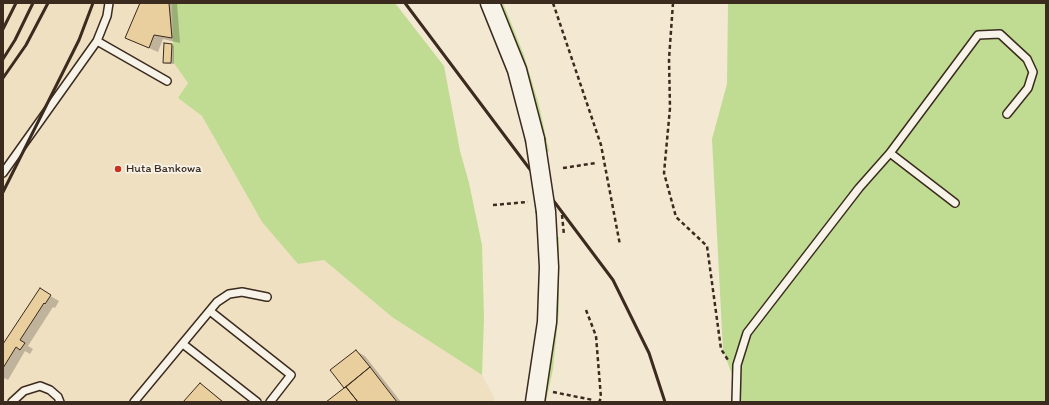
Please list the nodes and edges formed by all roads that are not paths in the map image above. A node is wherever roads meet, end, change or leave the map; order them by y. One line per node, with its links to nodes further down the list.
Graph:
1 (109, 3): 3 (lane)
2 (490, 3): 17 (street, bridge)
3 (97, 41): 4 (lane); 7 (lane)
4 (166, 81)
5 (1007, 114): 6 (lane)
6 (890, 153): 8 (lane); 18 (lane)
7 (3, 173)
8 (955, 204)
9 (267, 297): 10 (lane)
10 (210, 311): 11 (lane); 16 (lane)
11 (183, 344): 14 (lane); 15 (lane)
12 (12, 402): 13 (lane)
13 (60, 402)
14 (134, 402)
15 (257, 402)
16 (270, 402)
17 (535, 402)
18 (736, 402)

